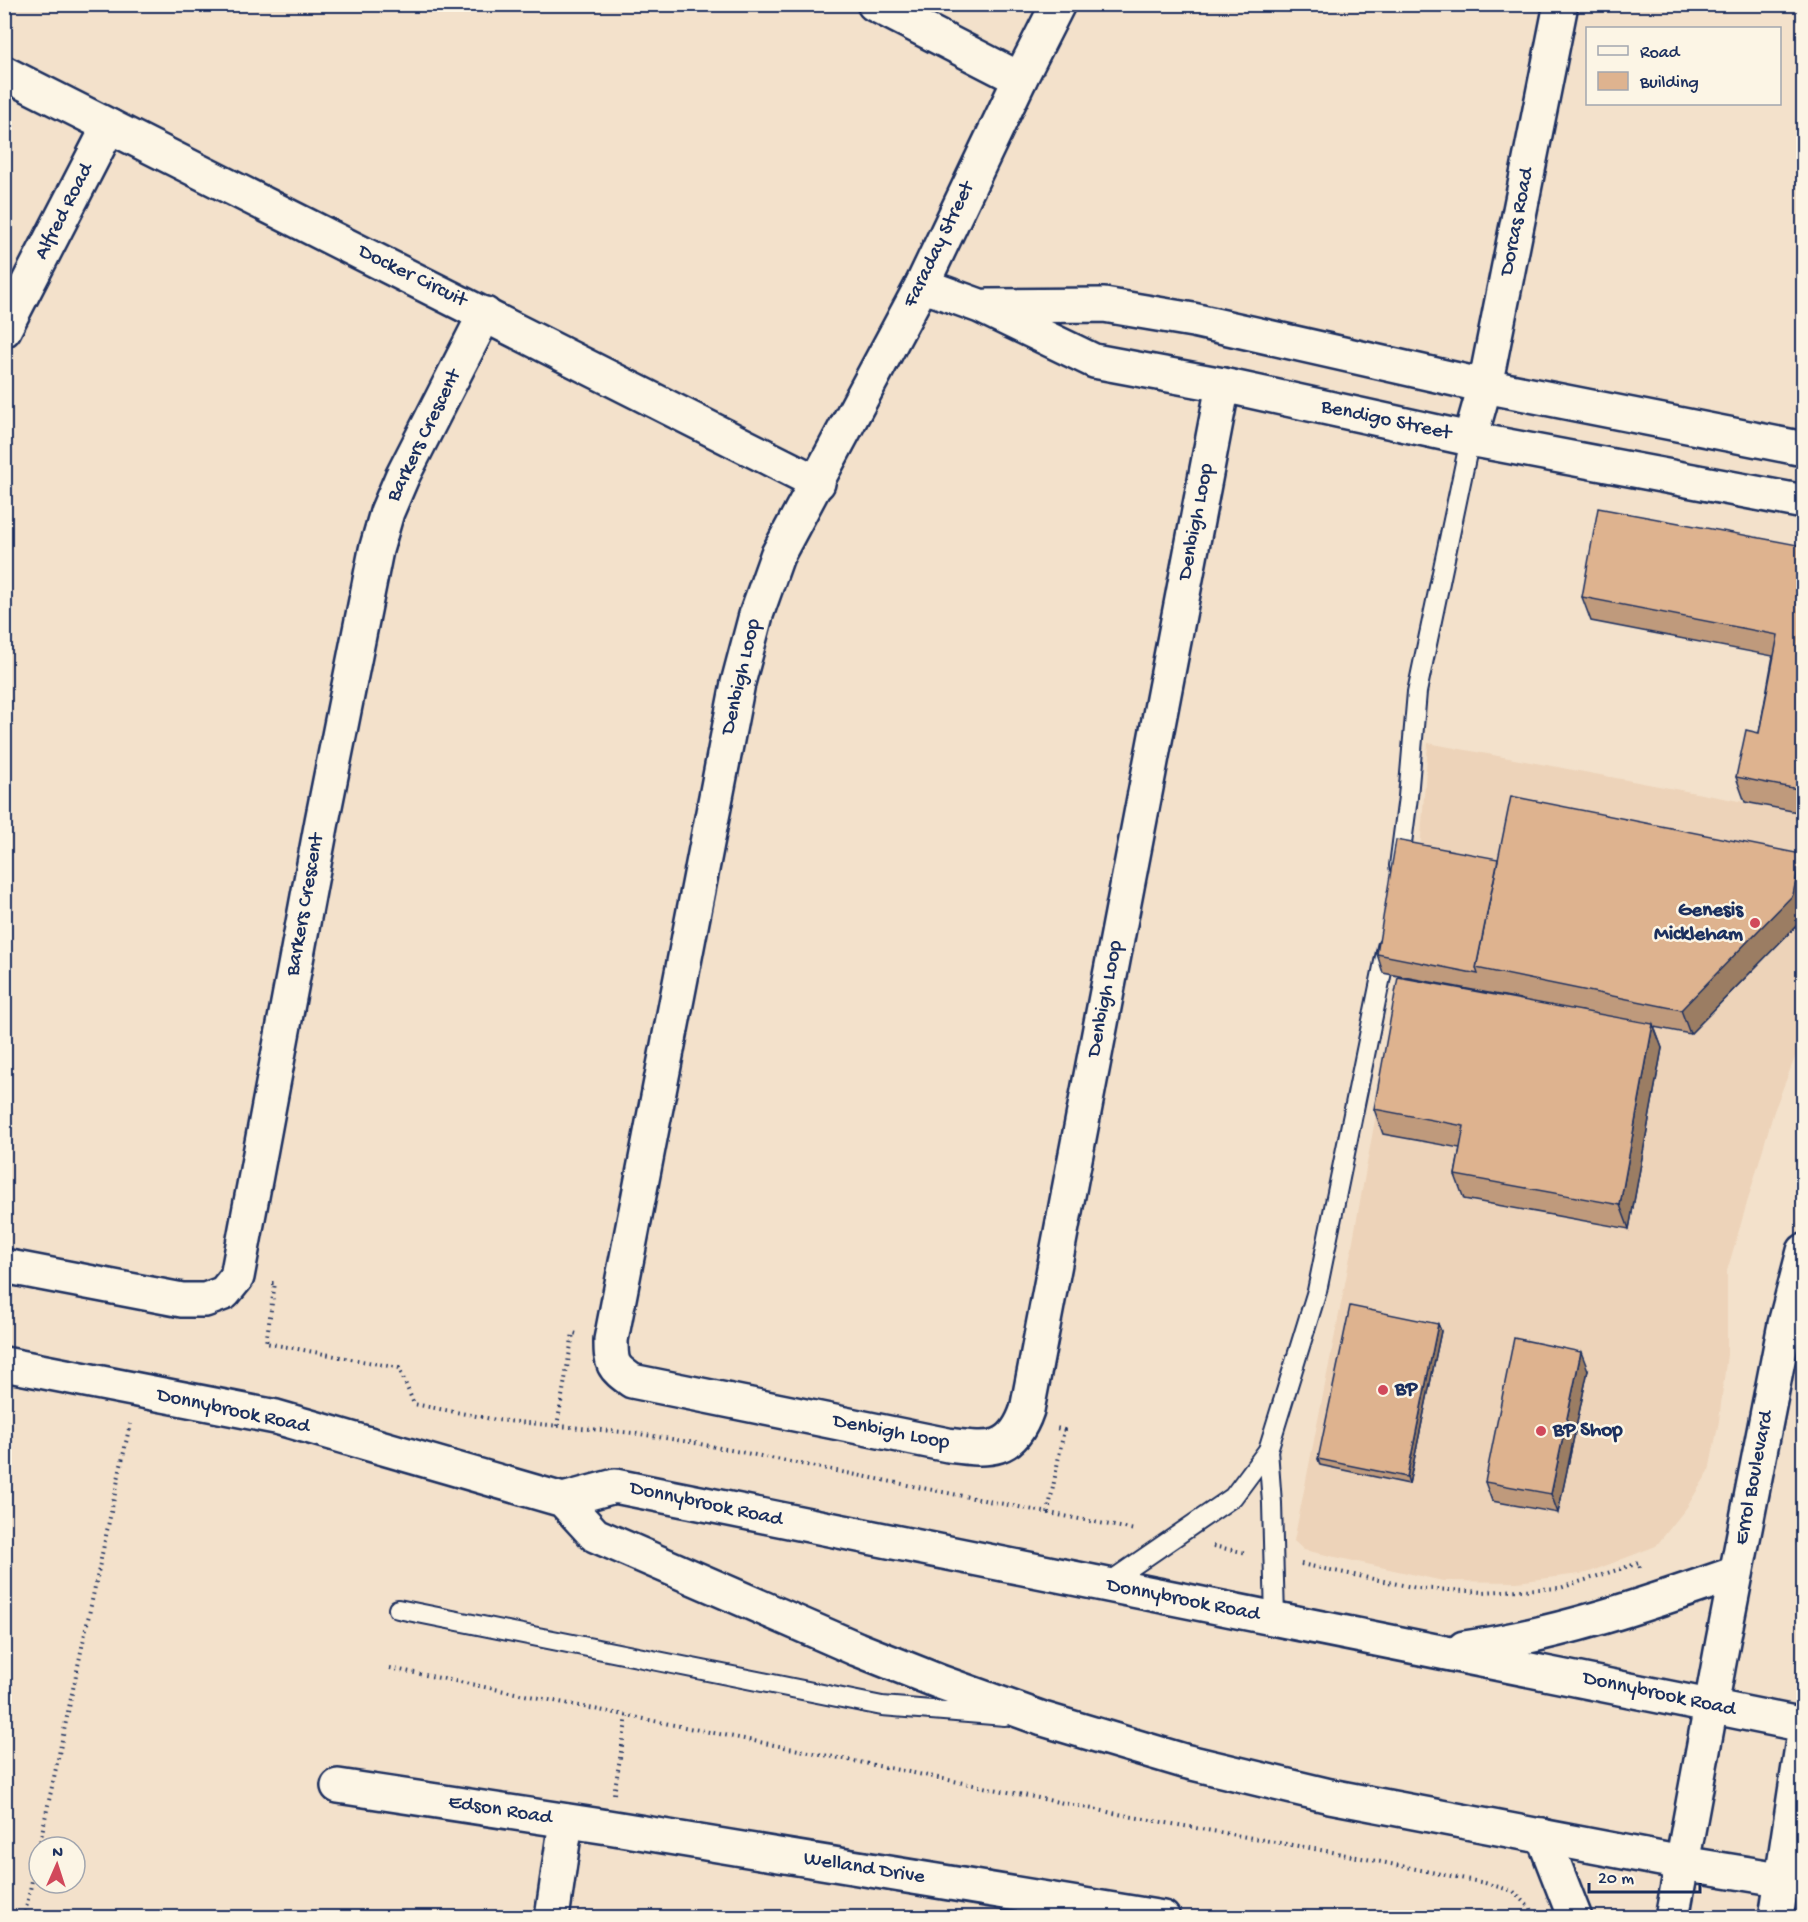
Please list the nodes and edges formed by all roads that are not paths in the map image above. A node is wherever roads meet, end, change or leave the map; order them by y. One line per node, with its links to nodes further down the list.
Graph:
1 (874, 4): 5 (street)
2 (1058, 4): 5 (street, Faraday Street)
3 (1561, 4): 12 (street, Dorcas Road)
4 (4, 73): 6 (street, Docker Circuit)
5 (1020, 79): 7 (street, Faraday Street)
6 (109, 126): 9 (street, Docker Circuit); 10 (street, Alfred Road)
7 (922, 285): 8 (street, Bendigo Street); 15 (street, Faraday Street)
8 (980, 306): 11 (street, Bendigo Street); 12 (street, Bendigo Street)
9 (485, 314): 15 (street, Docker Circuit); 20 (street, Barkers Crescent)
10 (4, 330)
11 (1223, 386): 13 (street, Bendigo Street); 15 (street, Denbigh Loop)
12 (1485, 386): 13 (street, Dorcas Road); 14 (street, Bendigo Street)
13 (1470, 439): 16 (street, Bendigo Street); 17 (lane)
14 (1803, 449)
15 (818, 483)
16 (1803, 502)
17 (1396, 886)
18 (1390, 930): 22 (lane)
19 (1803, 1251): 24 (street, Errol Boulevard)
20 (4, 1266)
21 (4, 1364): 23 (street, Donnybrook Road)
22 (1268, 1450): 25 (lane); 27 (lane)
23 (563, 1500): 25 (street, Donnybrook Road); 30 (street)
24 (1736, 1573): 28 (street); 29 (street, Errol Boulevard)
25 (1104, 1586): 27 (street, Donnybrook Road)
26 (398, 1609): 30 (lane)
27 (1275, 1619): 28 (street, Donnybrook Road)
28 (1438, 1652): 29 (street, Donnybrook Road)
29 (1711, 1706): 31 (street, Donnybrook Road); 36 (street, Errol Boulevard)
30 (1043, 1719): 35 (street)
31 (1803, 1725)
32 (1803, 1733): 37 (street)
33 (338, 1786): 34 (street, Edson Road)
34 (566, 1821): 38 (street, Edson Road); 39 (street, Welland Drive)
35 (1543, 1836): 36 (street); 40 (street)
36 (1682, 1863): 37 (street); 41 (street, Errol Boulevard)
37 (1793, 1881): 42 (street)
38 (552, 1917)
39 (1163, 1917)
40 (1575, 1917)
41 (1672, 1917)
42 (1776, 1917)

